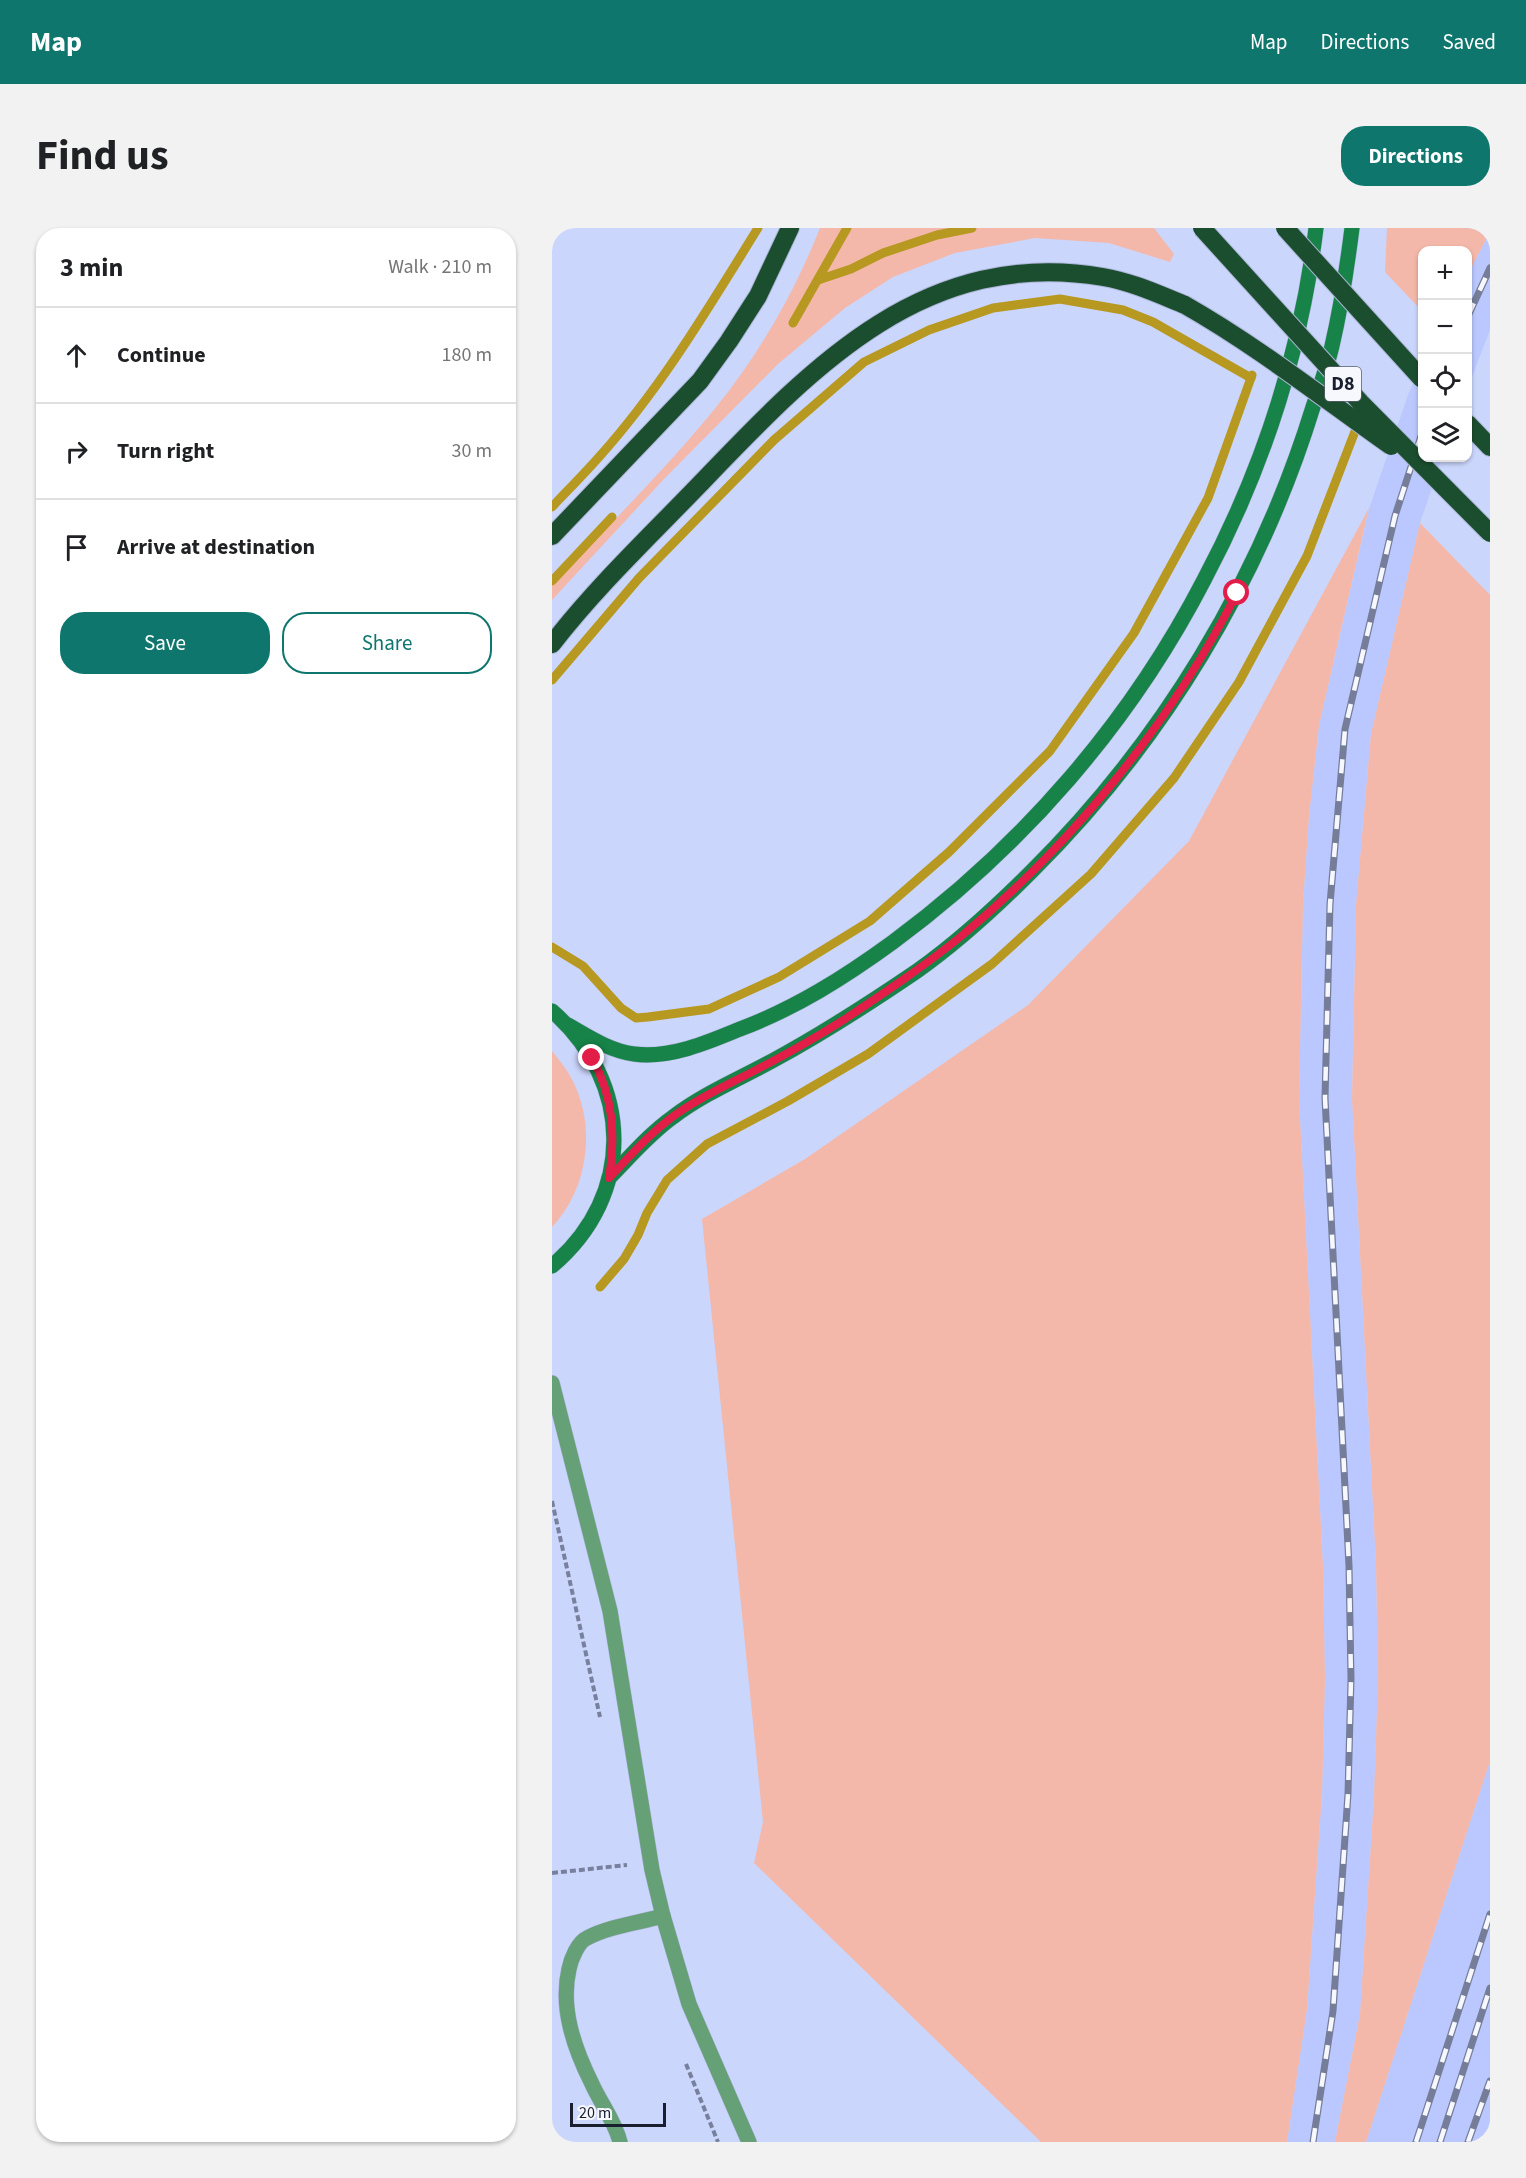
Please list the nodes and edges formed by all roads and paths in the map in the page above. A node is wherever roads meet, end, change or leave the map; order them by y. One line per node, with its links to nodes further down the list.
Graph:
1 (790, 228): 11 (highway)
2 (1202, 228): 9 (highway, D8, bridge)
3 (1285, 228): 6 (highway, bridge)
4 (1316, 228): 14 (main road)
5 (1352, 228): 15 (main road)
6 (1418, 374)
7 (1472, 429): 8 (highway)
8 (1490, 447)
9 (1431, 475): 10 (highway, D8, bridge); 12 (highway, bridge)
10 (1490, 533)
11 (552, 536)
12 (552, 644)
13 (552, 1011): 14 (main road)
14 (568, 1025): 15 (main road)
15 (609, 1178): 16 (main road)
16 (552, 1266)
17 (552, 1383): 22 (street)
18 (552, 1501): 19 (path)
19 (601, 1718)
20 (552, 1873): 21 (path)
21 (630, 1875)
22 (663, 1916): 23 (street); 24 (street)
23 (620, 2142)
24 (749, 2142)

